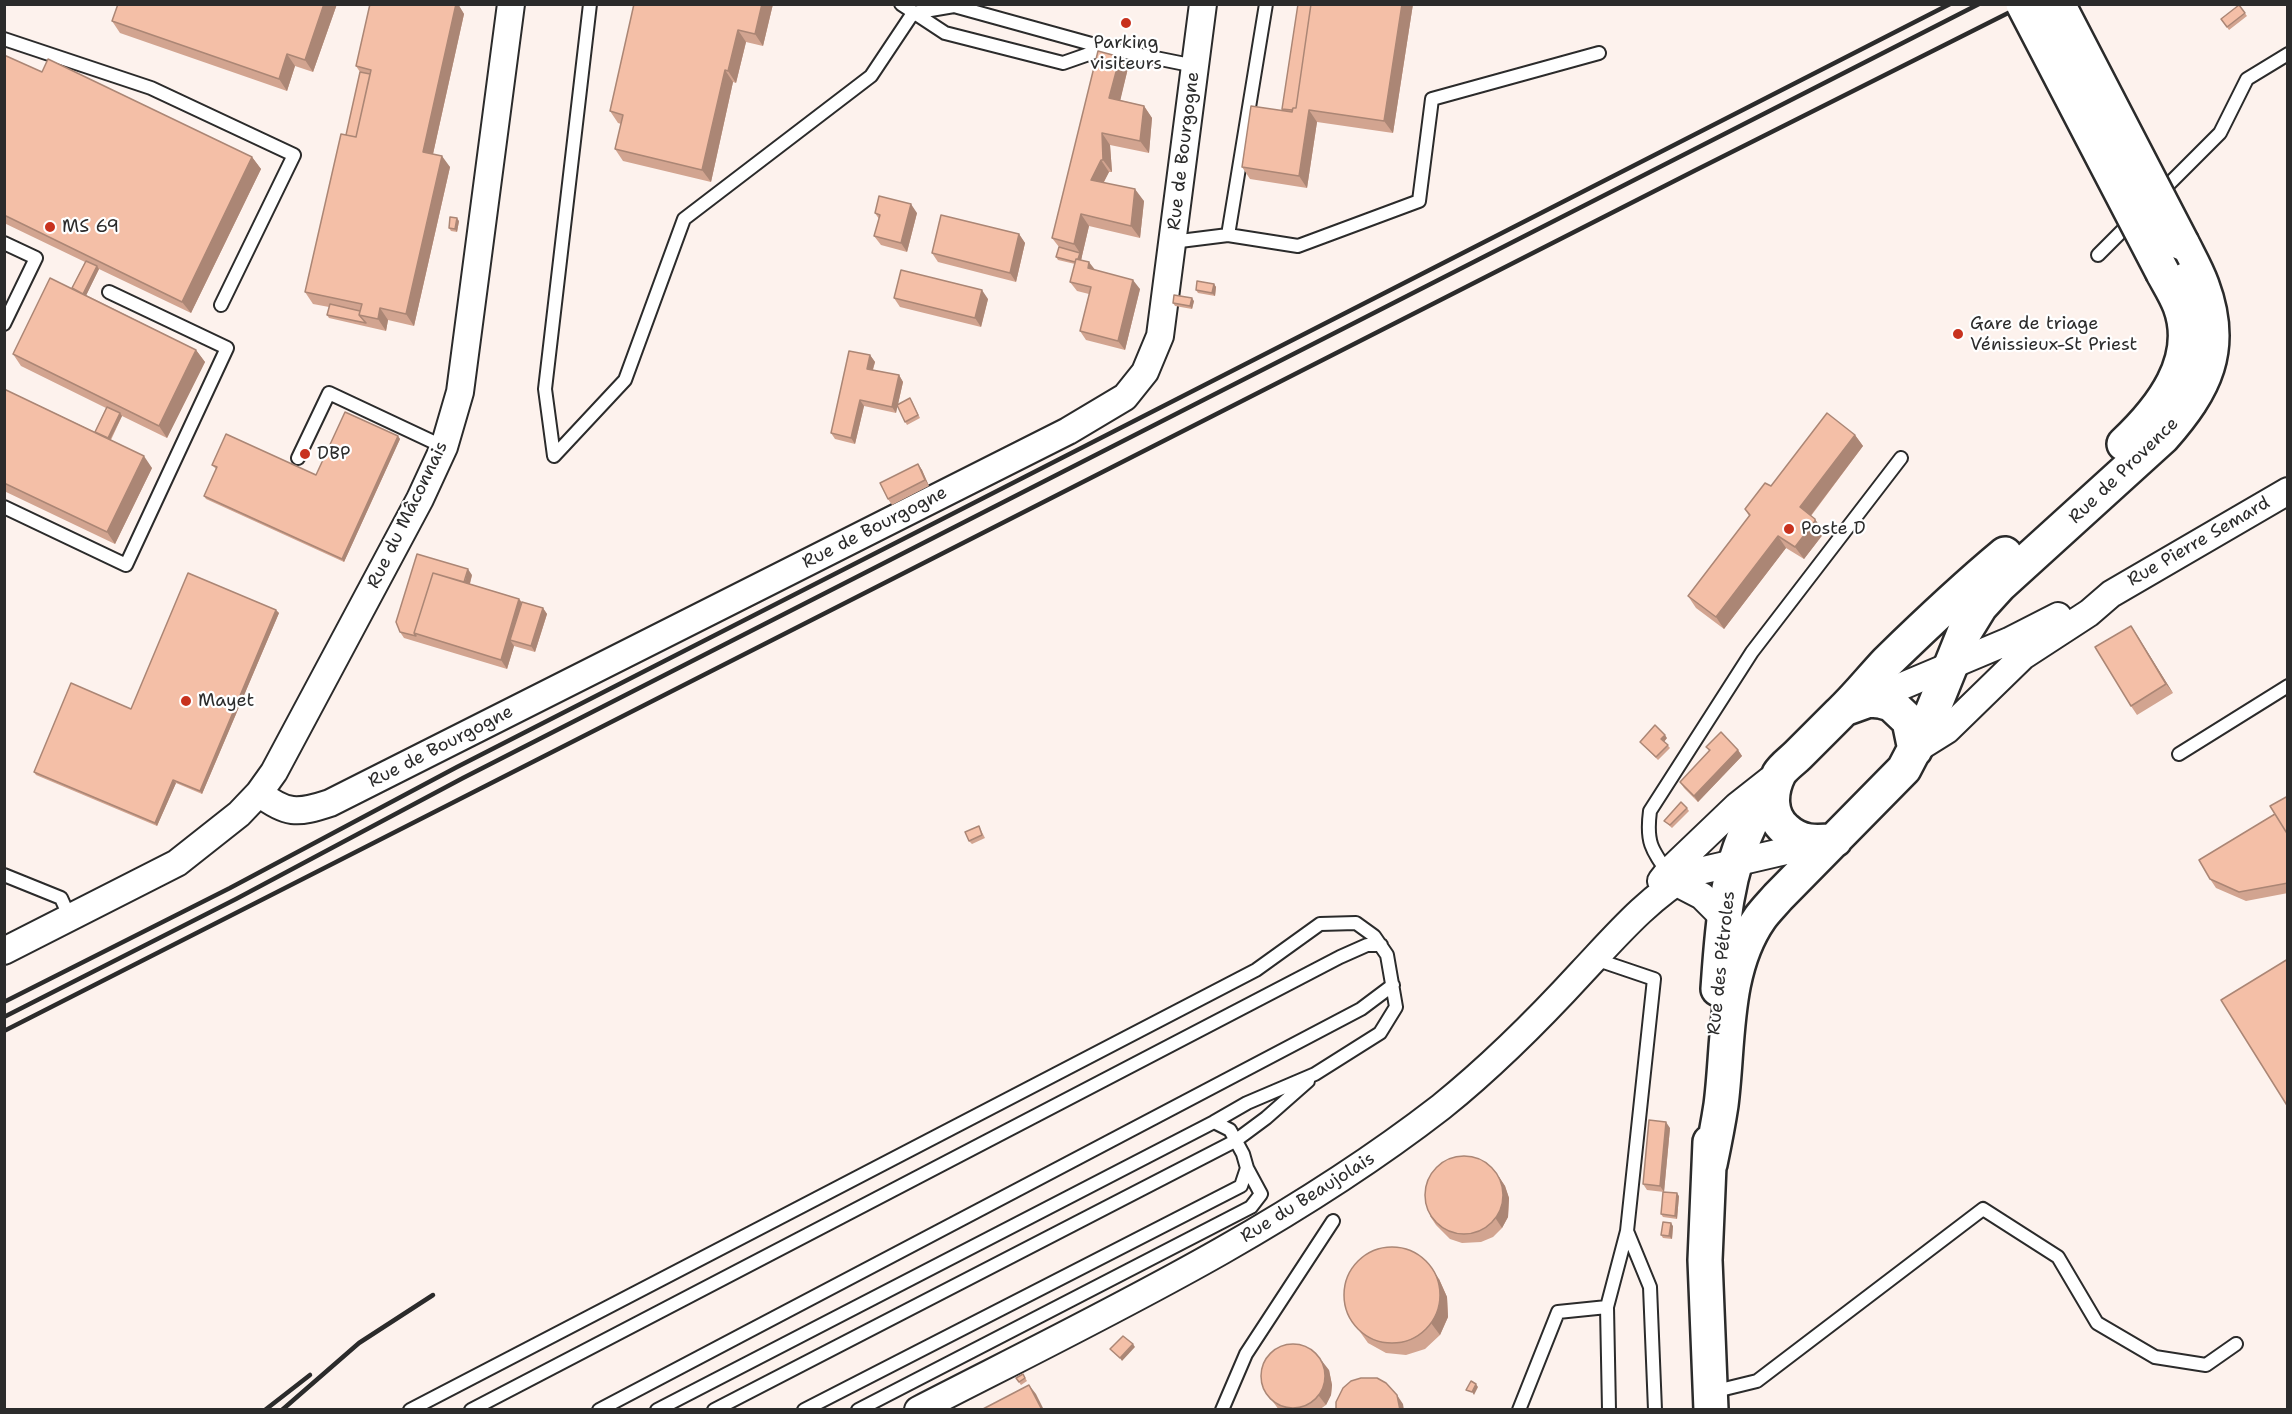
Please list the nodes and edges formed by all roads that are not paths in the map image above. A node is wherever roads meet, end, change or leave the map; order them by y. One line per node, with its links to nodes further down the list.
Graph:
1 (511, 4): 21 (street, Rue du Mâconnais)
2 (590, 4): 8 (lane)
3 (901, 4): 8 (lane)
4 (1203, 4): 13 (street, Rue de Bourgogne)
5 (1266, 4): 14 (lane)
6 (2023, 4): 31 (main road, Rue de Provence, bridge)
7 (2058, 4): 27 (main road, Rue de Provence, bridge)
8 (913, 13): 10 (lane); 10 (lane)
9 (4, 39): 19 (lane)
10 (1106, 48): 13 (lane)
11 (1599, 53): 14 (lane)
12 (2288, 54): 17 (lane)
13 (1195, 66): 15 (street, Rue de Bourgogne)
14 (1228, 235): 15 (lane)
15 (1172, 242): 35 (street, Rue de Bourgogne)
16 (4, 243): 20 (lane)
17 (2098, 255)
18 (109, 292): 25 (lane)
19 (221, 305)
20 (4, 324)
21 (444, 447): 22 (lane); 35 (street, Rue du Mâconnais)
22 (298, 458)
23 (1901, 458): 39 (lane)
24 (2288, 491): 26 (street, Rue Pierre Semard)
25 (4, 507)
26 (2111, 594): 28 (street, Rue Pierre Semard); 32 (street, Rue Pierre Semard)
27 (1980, 607): 28 (street); 29 (main road, Rue de Provence)
28 (2009, 641): 29 (street, Rue Pierre Semard)
29 (1948, 667): 31 (street, Rue Pierre Semard); 32 (main road, Rue de Provence)
30 (2288, 686): 33 (lane)
31 (1857, 705): 32 (main road); 34 (main road, Rue de Provence)
32 (1915, 750): 36 (main road, Rue de Provence)
33 (2179, 754)
34 (1780, 772): 36 (main road); 37 (main road, Rue des Pétroles); 39 (street, Rue du Beaujolais)
35 (259, 793): 41 (street, Rue du Mâconnais)
36 (1828, 841): 37 (street, Rue du Beaujolais); 49 (main road, Rue des Pétroles)
37 (1735, 864): 39 (street, Rue du Beaujolais); 40 (main road, Rue des Pétroles)
38 (4, 875): 41 (lane)
39 (1671, 877): 40 (street); 44 (street, Rue du Beaujolais)
40 (1723, 917): 49 (main road, Rue des Pétroles)
41 (70, 918): 43 (street)
42 (1381, 945): 45 (lane); 56 (lane); 57 (lane)
43 (4, 951)
44 (1595, 959): 52 (lane); 63 (street, Rue du Beaujolais)
45 (1393, 985): 46 (lane); 58 (lane)
46 (1315, 1074): 47 (lane); 48 (lane)
47 (1214, 1122): 48 (lane); 59 (lane)
48 (1235, 1141): 50 (lane); 60 (lane)
49 (1710, 1164): 55 (main road, Rue des Pétroles)
50 (1247, 1168): 61 (lane); 62 (lane)
51 (1333, 1221): 64 (lane)
52 (1627, 1231): 53 (lane); 67 (lane)
53 (1607, 1306): 65 (lane); 66 (lane)
54 (2236, 1344): 55 (lane)
55 (1711, 1401)
56 (410, 1410)
57 (471, 1410)
58 (598, 1410)
59 (657, 1410)
60 (714, 1410)
61 (804, 1410)
62 (858, 1410)
63 (918, 1410)
64 (1222, 1410)
65 (1519, 1410)
66 (1609, 1410)
67 (1655, 1410)

